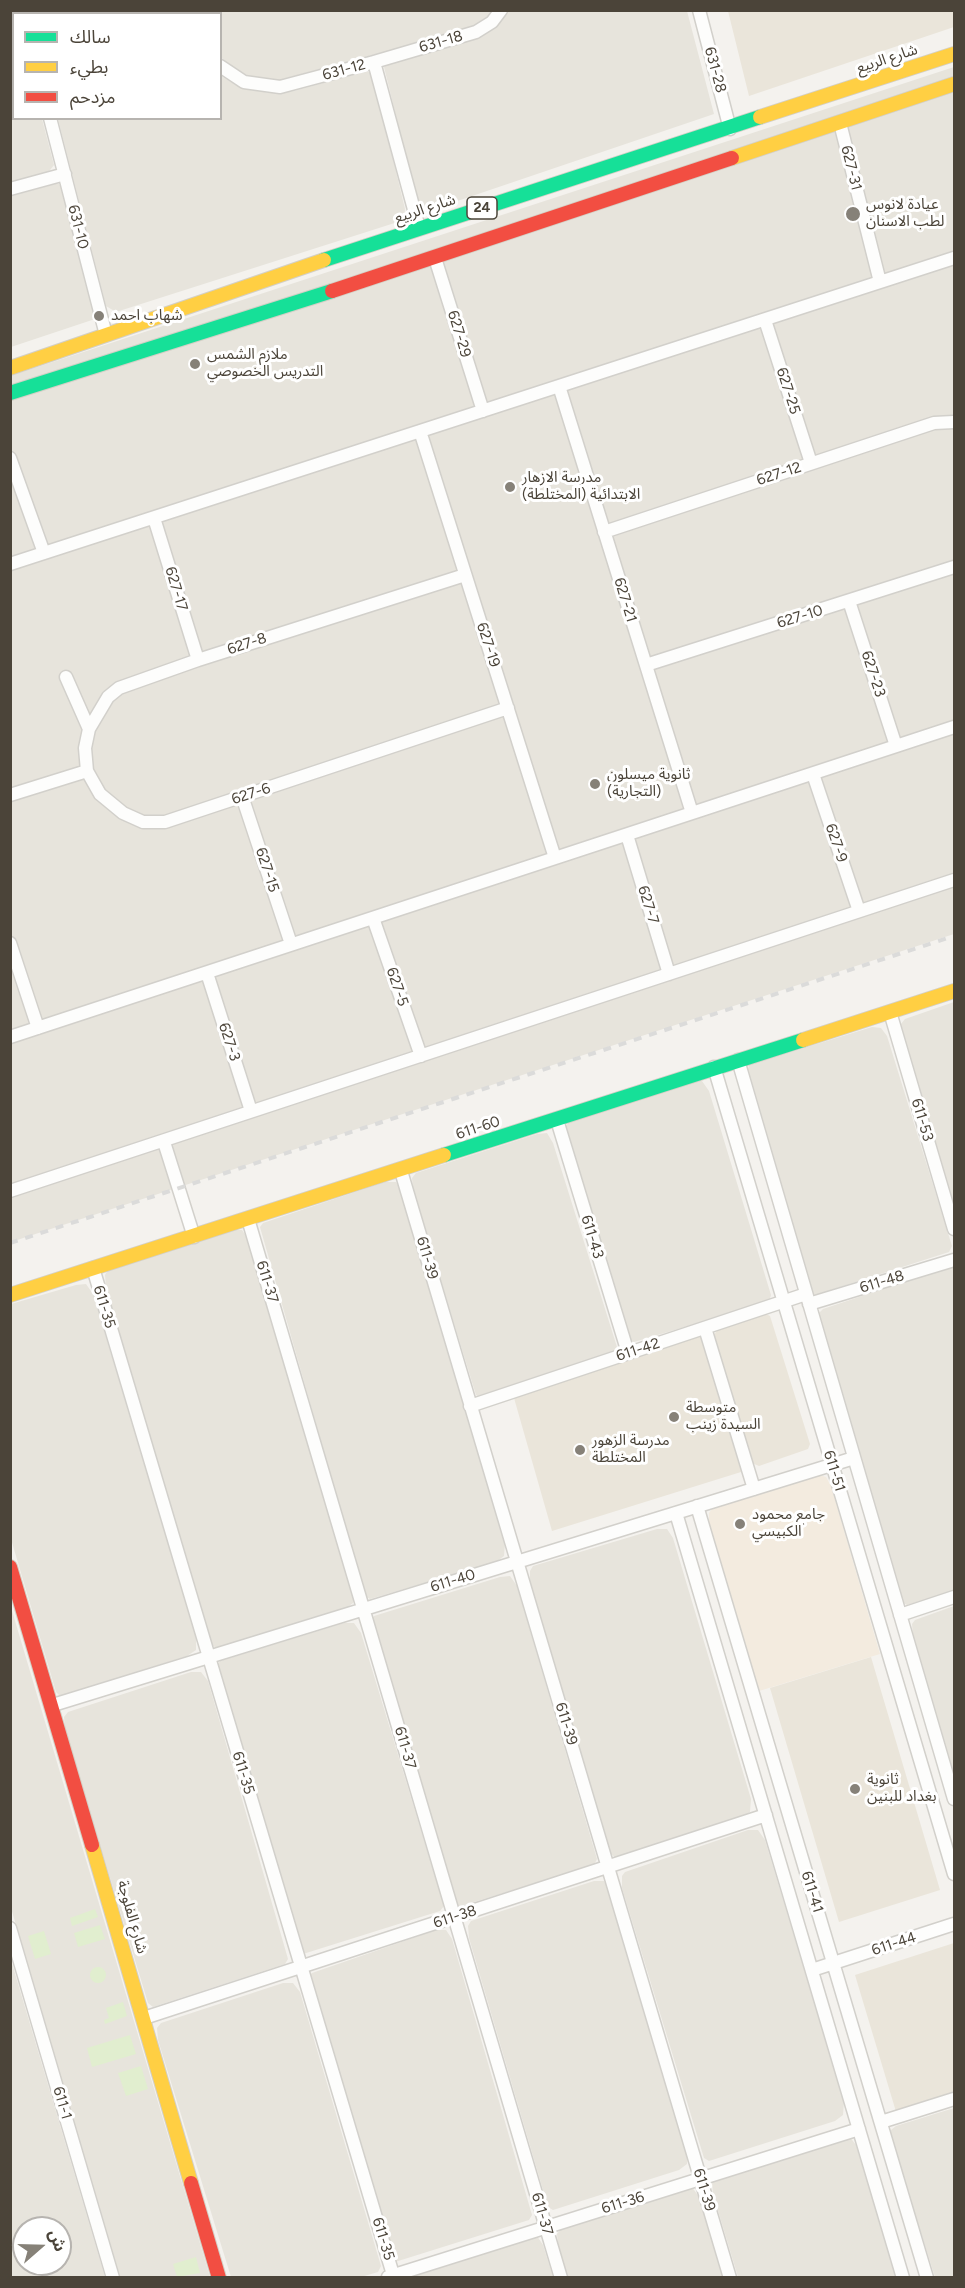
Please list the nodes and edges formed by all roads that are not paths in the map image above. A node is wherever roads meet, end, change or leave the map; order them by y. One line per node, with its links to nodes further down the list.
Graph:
1 (501, 10): 4 (street, 631-18)
2 (699, 10): 9 (street, 631-28)
3 (954, 54): 9 (main road, شارع الربيع / 24)
4 (374, 62): 5 (street, 631-12); 13 (street, 631-12)
5 (222, 67)
6 (954, 84): 8 (main road, شارع الربيع / 24)
7 (51, 120): 10 (street, 631-10)
8 (840, 123): 12 (main road, شارع الربيع / 24); 16 (street, 627-31)
9 (730, 129): 12 (main road, شارع الربيع / 24)
10 (65, 174): 11 (street); 18 (street, 631-10)
11 (10, 189)
12 (568, 197): 13 (main road, شارع الربيع / 24); 14 (main road, شارع الربيع / 24)
13 (419, 228): 18 (main road, شارع الربيع / 24)
14 (435, 258): 21 (main road, شارع الربيع / 24); 22 (street, 627-29)
15 (954, 258): 16 (street)
16 (880, 282): 17 (street)
17 (765, 320): 20 (street); 26 (street, 627-25)
18 (106, 335): 19 (main road, شارع الربيع / 24)
19 (10, 368)
20 (559, 386): 22 (street); 28 (street, 627-21)
21 (10, 393)
22 (483, 411): 24 (street)
23 (954, 422): 26 (street, 627-12)
24 (420, 431): 27 (street); 32 (street, 627-19)
25 (10, 458): 29 (street)
26 (811, 463): 28 (street, 627-12)
27 (154, 518): 29 (street); 34 (street, 627-17)
28 (604, 532): 35 (street, 627-21)
29 (44, 553): 30 (street)
30 (10, 564)
31 (954, 567): 33 (street, 627-10)
32 (465, 575): 34 (street, 627-8); 37 (street, 627-19)
33 (849, 601): 35 (street, 627-10); 40 (street, 627-23)
34 (198, 660): 39 (street, 627-8)
35 (646, 665): 45 (street, 627-21)
36 (66, 677): 39 (street)
37 (508, 708): 44 (street, 627-6); 47 (street, 627-19)
38 (954, 727): 40 (street)
39 (90, 729): 41 (street, 627-8)
40 (896, 746): 42 (street)
41 (87, 771): 43 (street); 44 (street, 627-6)
42 (813, 774): 45 (street); 49 (street, 627-9)
43 (10, 795)
44 (242, 796): 52 (street, 627-15)
45 (692, 813): 46 (street)
46 (627, 835): 47 (street); 54 (street, 627-7)
47 (555, 858): 50 (street)
48 (954, 880): 49 (street)
49 (859, 911): 54 (street)
50 (373, 918): 52 (street); 59 (street, 627-5)
51 (10, 943): 57 (street)
52 (291, 944): 53 (street)
53 (207, 972): 57 (street); 62 (street, 627-3)
54 (669, 974): 59 (street)
55 (954, 991): 56 (main road, 611-60)
56 (890, 1012): 60 (main road, 611-60); 68 (street, 611-53)
57 (38, 1028): 58 (street)
58 (10, 1037)
59 (422, 1056): 62 (street)
60 (738, 1060): 61 (main road, 611-60); 73 (street, 611-51)
61 (714, 1067): 63 (main road, 611-60); 74 (street, 611-51)
62 (251, 1111): 64 (street)
63 (557, 1120): 65 (main road, 611-60); 76 (street, 611-43)
64 (164, 1142): 66 (street); 69 (street)
65 (401, 1171): 67 (main road, 611-60); 77 (street, 611-39)
66 (10, 1191)
67 (248, 1219): 69 (main road, 611-60); 86 (street, 611-37)
68 (954, 1229)
69 (194, 1237): 71 (main road, 611-60)
70 (954, 1260): 73 (street, 611-48)
71 (93, 1268): 72 (main road, 611-60); 88 (street, 611-35)
72 (10, 1295)
73 (808, 1299): 74 (street, 611-42); 78 (street, 611-51)
74 (784, 1302): 75 (street, 611-42); 79 (street, 611-51)
75 (705, 1328): 76 (street, 611-42); 80 (street)
76 (628, 1353): 77 (street, 611-42)
77 (470, 1406): 83 (street, 611-39)
78 (854, 1458): 79 (street, 611-40); 87 (street, 611-51)
79 (833, 1465): 80 (street, 611-40); 93 (street, 611-51)
80 (754, 1489): 81 (street, 611-40)
81 (697, 1506): 82 (street, 611-40); 97 (street, 611-41)
82 (676, 1513): 83 (street, 611-40); 91 (street, 611-41)
83 (518, 1562): 86 (street, 611-40); 92 (street, 611-39)
84 (10, 1567): 89 (main road, شارع الفلوجة)
85 (954, 1597): 87 (street)
86 (364, 1609): 88 (street, 611-40); 94 (street, 611-37)
87 (900, 1615): 90 (street, 611-51)
88 (209, 1657): 89 (street, 611-40); 98 (street, 611-35)
89 (52, 1705): 100 (main road, شارع الفلوجة)
90 (954, 1799)
91 (766, 1815): 92 (street, 611-38); 99 (street, 611-41)
92 (609, 1867): 94 (street, 611-38); 104 (street, 611-39)
93 (954, 1874)
94 (454, 1917): 98 (street, 611-38); 105 (street, 611-37)
95 (954, 1924): 97 (street, 611-44)
96 (10, 1928): 106 (street, 611-1)
97 (834, 1964): 99 (street, 611-44); 102 (street, 611-41)
98 (302, 1967): 100 (street, 611-38); 108 (street, 611-35)
99 (812, 1970): 103 (street, 611-41)
100 (144, 2018): 107 (main road, شارع الفلوجة)
101 (954, 2099): 102 (street)
102 (881, 2122): 112 (street, 611-41)
103 (859, 2129): 104 (street, 611-36); 111 (street, 611-41)
104 (700, 2179): 105 (street, 611-36); 110 (street, 611-39)
105 (546, 2228): 108 (street, 611-36); 109 (street, 611-37)
106 (113, 2277)
107 (219, 2277)
108 (392, 2277)
109 (561, 2277)
110 (730, 2277)
111 (903, 2277)
112 (927, 2277)

